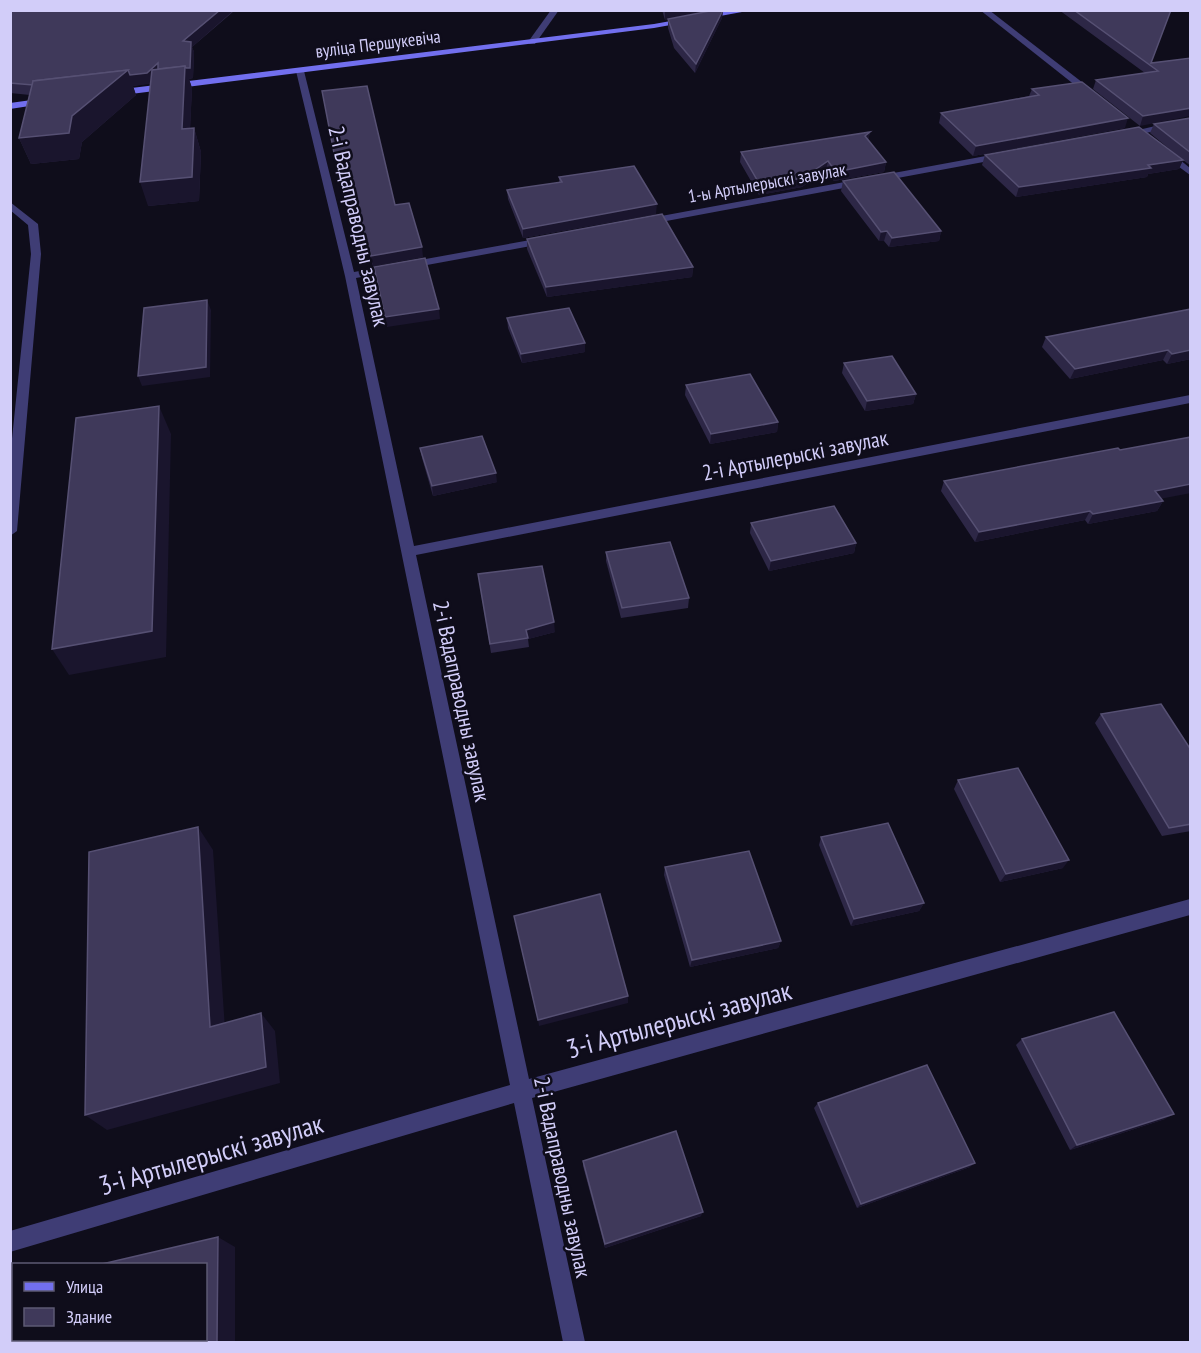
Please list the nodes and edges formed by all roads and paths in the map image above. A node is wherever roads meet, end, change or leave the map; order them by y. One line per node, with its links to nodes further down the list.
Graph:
1 (555, 10): 4 (street)
2 (749, 10): 4 (main road, вуліца Першукевіча)
3 (984, 10): 8 (street)
4 (532, 42): 5 (main road, вуліца Першукевіча)
5 (300, 70): 6 (main road, вуліца Першукевіча); 20 (street, 2-і Вадаправодны завулак)
6 (103, 94)
7 (57, 100): 9 (main road)
8 (1102, 103)
9 (10, 106)
10 (1191, 121): 12 (street)
11 (1130, 124): 12 (street)
12 (1143, 135): 13 (street)
13 (1115, 136)
14 (1156, 145): 16 (street)
15 (1009, 155): 18 (street, 1-ы Артылерыскі завулак)
16 (1191, 172)
17 (10, 205): 22 (street)
18 (632, 224)
19 (562, 237): 20 (street)
20 (350, 276): 23 (street, 2-і Вадаправодны завулак)
21 (1191, 399): 23 (street, 2-і Артылерыскі завулак)
22 (10, 531)
23 (408, 552): 25 (street, 2-і Вадаправодны завулак)
24 (1191, 908): 25 (street, 3-і Артылерыскі завулак)
25 (522, 1091): 26 (street, 3-і Артылерыскі завулак); 27 (street, 2-і Вадаправодны завулак)
26 (10, 1242)
27 (574, 1342)

